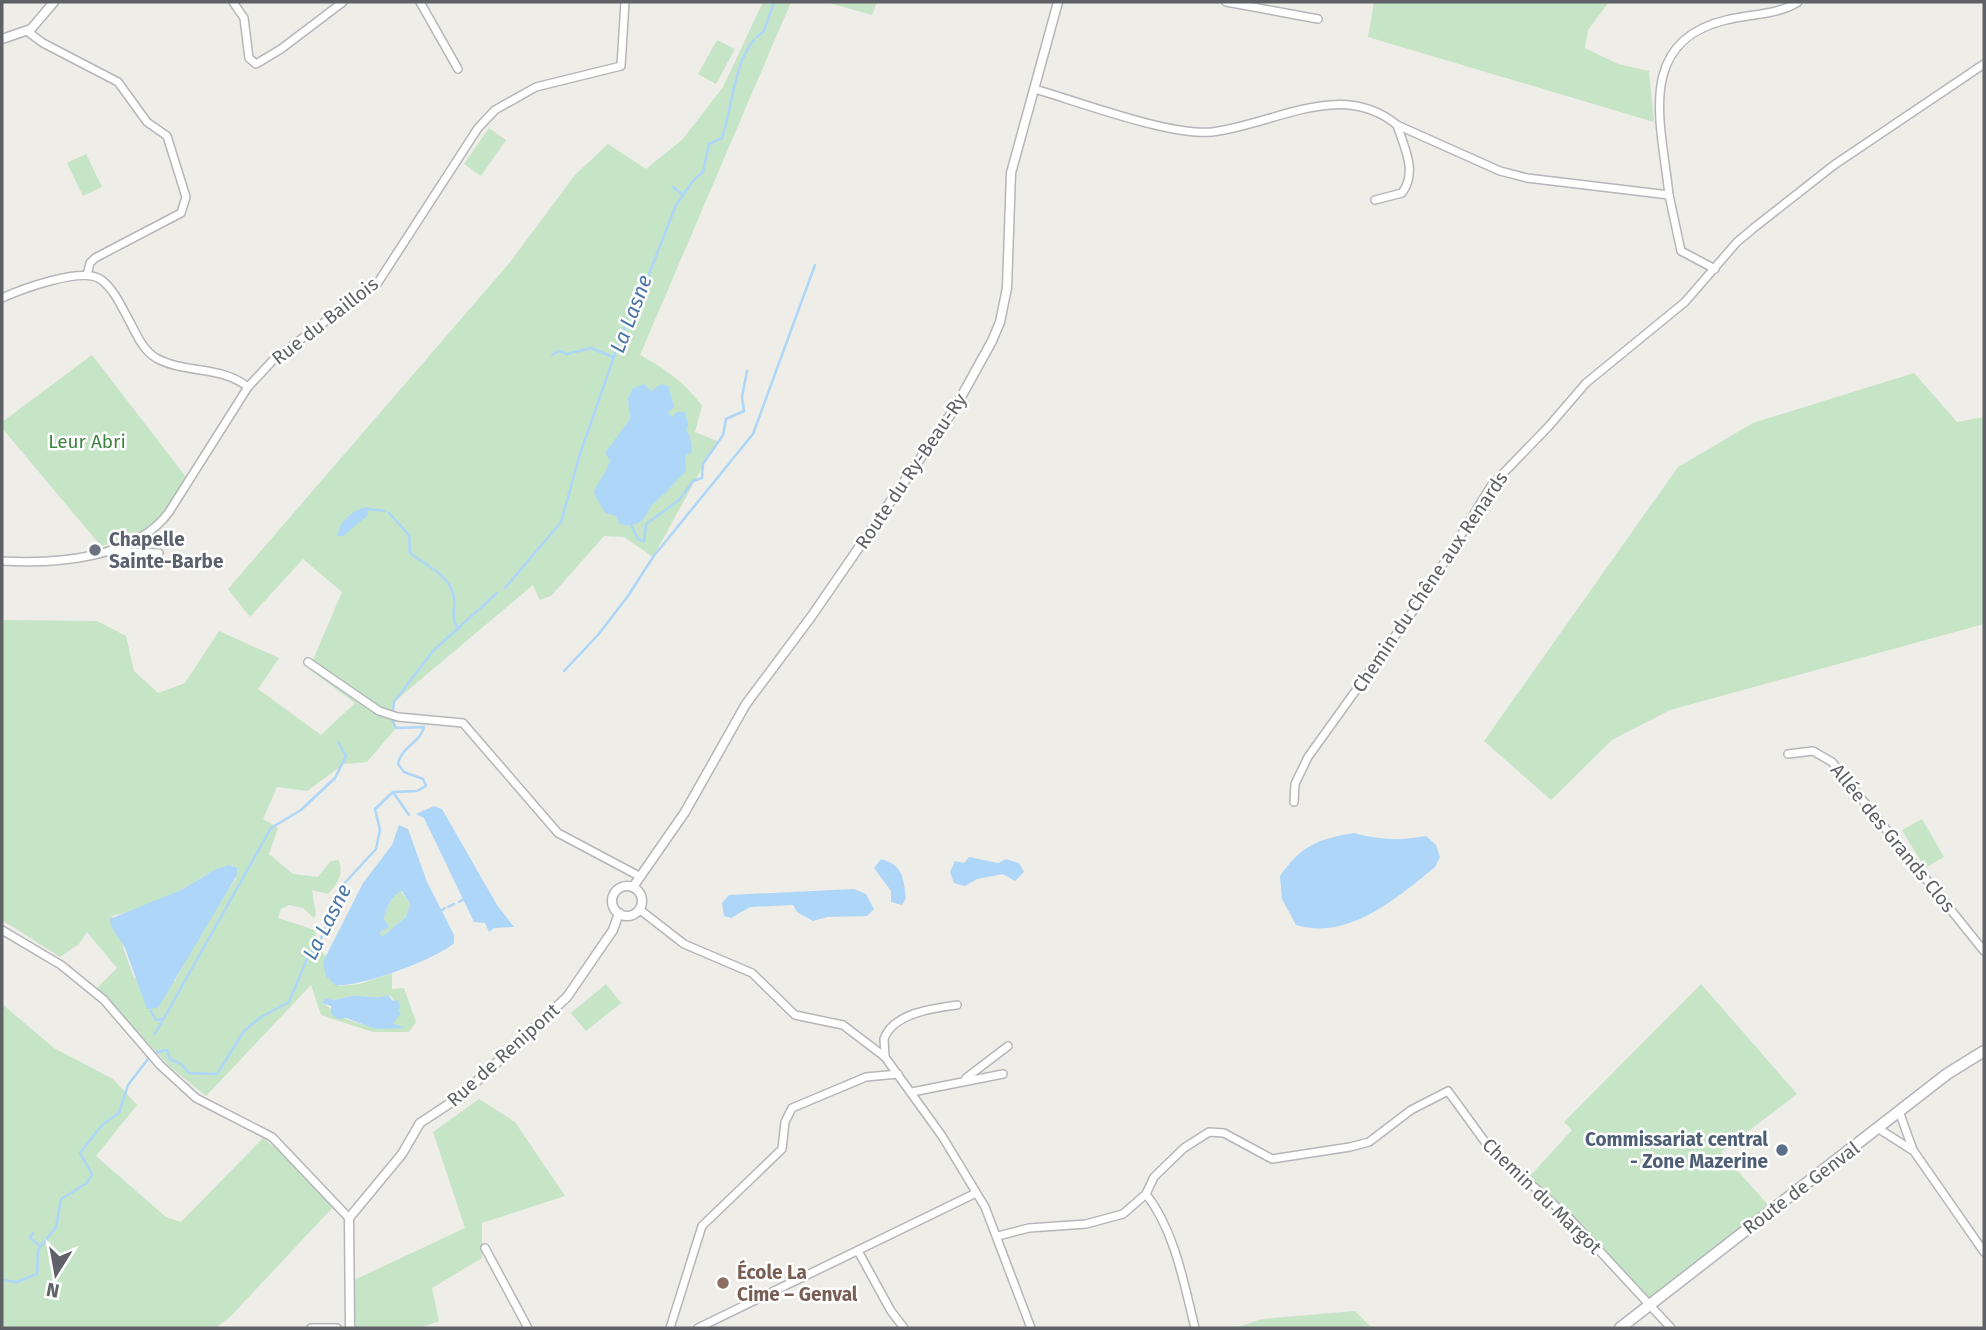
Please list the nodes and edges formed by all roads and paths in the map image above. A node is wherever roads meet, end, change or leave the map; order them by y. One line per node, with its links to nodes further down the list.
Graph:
1 (54, 2): 10 (street)
2 (233, 2): 3 (street)
3 (342, 2)
4 (420, 2): 13 (street)
5 (625, 2): 21 (street, Rue du Baillois)
6 (1058, 2): 14 (street, Route du Ry-Beau-Ry)
7 (1226, 2): 9 (street)
8 (1798, 2): 16 (street)
9 (1318, 19)
10 (27, 31): 11 (street); 19 (street)
11 (2, 39)
12 (1984, 64): 18 (street, Chemin du Chêne aux Renards)
13 (458, 69)
14 (1035, 89): 15 (street); 28 (street, Route du Ry-Beau-Ry)
15 (1397, 125): 16 (street); 17 (street)
16 (1669, 195): 18 (street)
17 (1375, 200)
18 (1714, 269): 27 (street, Chemin du Chêne aux Renards)
19 (88, 275): 20 (street); 21 (street)
20 (2, 298)
21 (248, 387): 22 (street, Rue du Baillois)
22 (109, 551): 23 (street); 24 (street, Rue du Baillois)
23 (159, 553)
24 (2, 561)
25 (308, 662): 28 (street)
26 (1788, 754): 33 (street, Allée des Grands Clos)
27 (1294, 802)
28 (639, 876): 29 (street, Route du Ry-Beau-Ry)
29 (633, 887): 30 (street); 31 (street)
30 (639, 909): 31 (street); 37 (street)
31 (619, 914): 47 (street, Rue de Renipont)
32 (2, 930): 47 (street)
33 (1984, 951)
34 (957, 1005): 37 (street)
35 (1008, 1046): 40 (street)
36 (1984, 1051): 42 (main road, Route de Genval)
37 (886, 1057): 38 (street)
38 (898, 1074): 41 (street); 57 (street)
39 (1003, 1074): 40 (street)
40 (962, 1081): 41 (street)
41 (912, 1092): 45 (street)
42 (1900, 1114): 43 (main road, Route de Genval); 44 (street)
43 (1879, 1129): 44 (street); 52 (main road, Route de Genval)
44 (1913, 1150): 51 (street)
45 (976, 1193): 48 (street); 50 (street)
46 (1146, 1195): 48 (street); 52 (street, Chemin du Margot); 61 (street)
47 (349, 1218): 55 (street)
48 (998, 1236): 60 (street)
49 (485, 1248): 56 (street)
50 (858, 1251): 58 (street); 59 (street)
51 (1984, 1252)
52 (1649, 1303): 62 (main road, Route de Genval); 63 (street)
53 (311, 1328): 54 (street)
54 (337, 1328)
55 (350, 1328)
56 (528, 1328)
57 (670, 1328)
58 (698, 1328)
59 (904, 1328)
60 (1031, 1328)
61 (1195, 1328)
62 (1620, 1328)
63 (1671, 1328)

